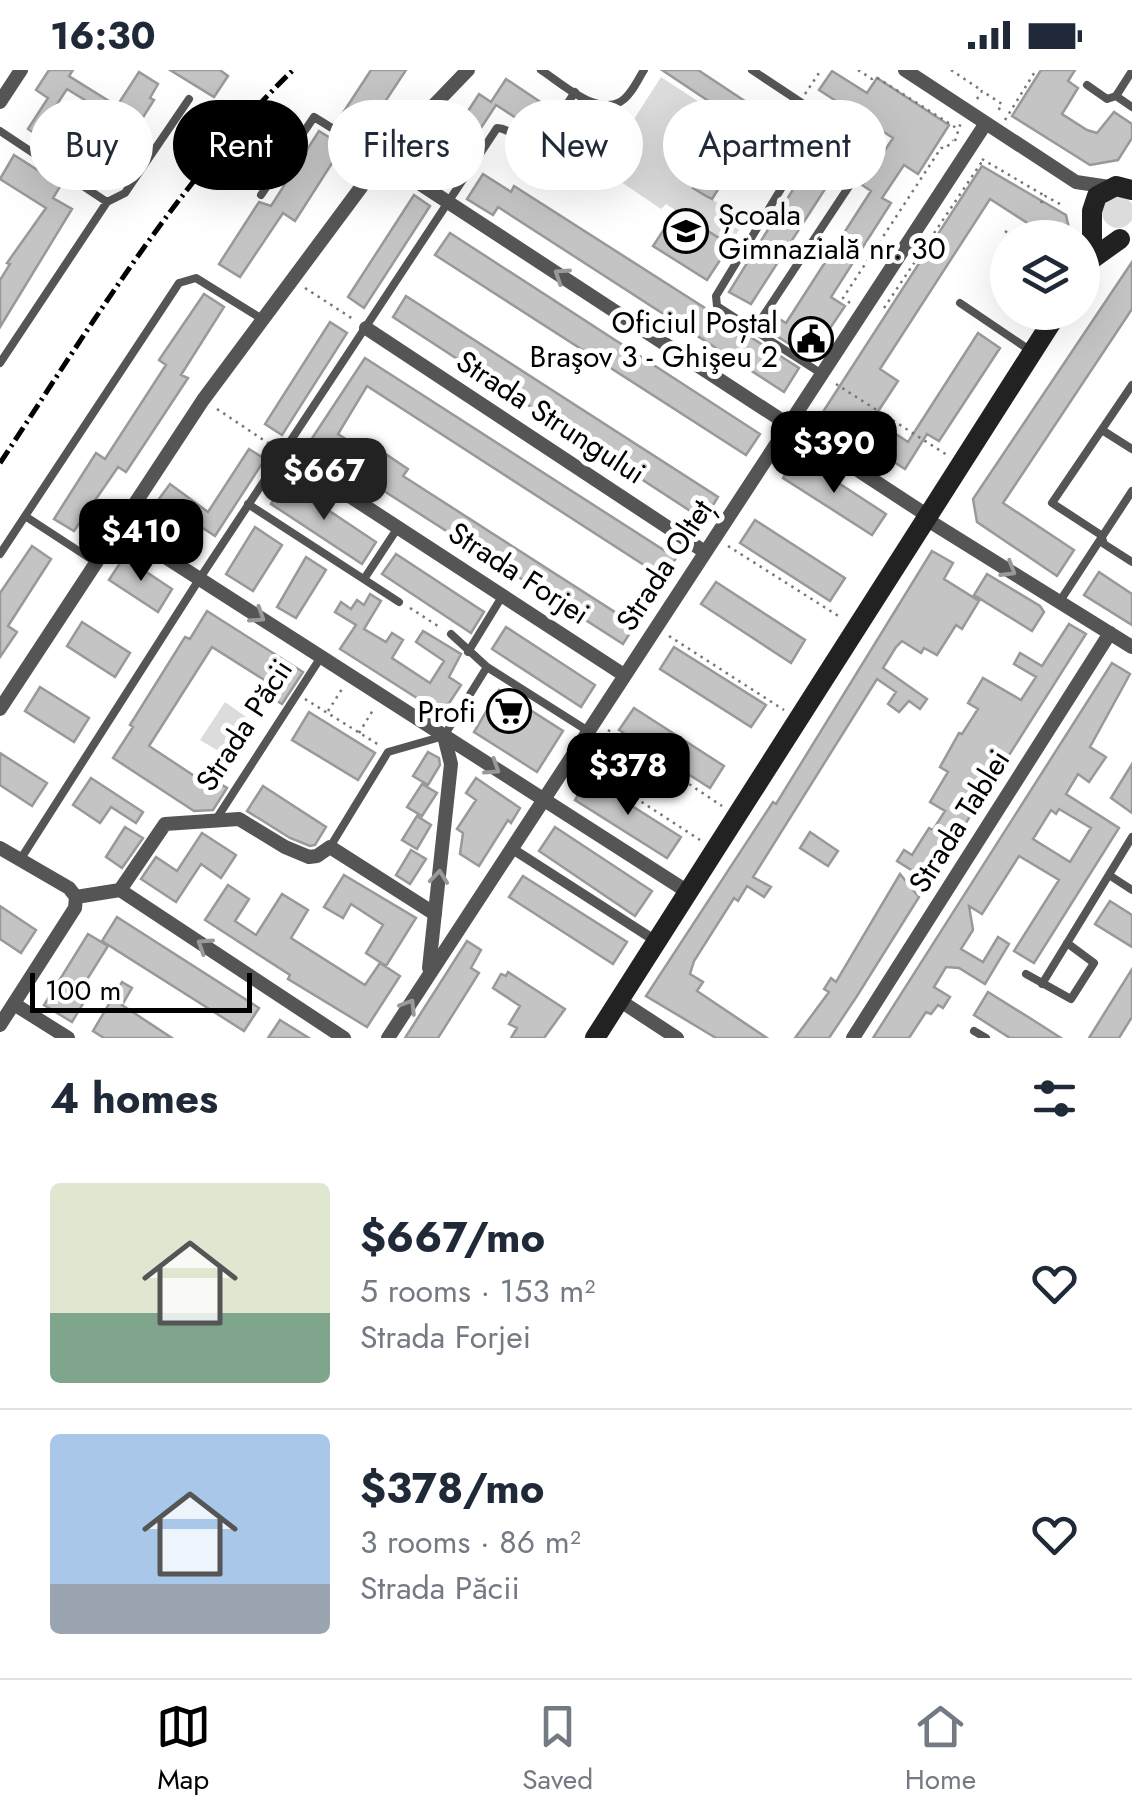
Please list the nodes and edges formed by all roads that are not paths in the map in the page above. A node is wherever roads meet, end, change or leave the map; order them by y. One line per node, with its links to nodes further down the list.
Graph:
1 (21, 70): 14 (street)
2 (468, 70): 12 (street)
3 (541, 70): 9 (lane)
4 (644, 70): 9 (lane)
5 (752, 70): 13 (lane)
6 (905, 70): 17 (street)
7 (1132, 71): 10 (lane)
8 (1087, 85): 10 (lane)
9 (576, 92): 27 (lane)
10 (1116, 96): 15 (lane)
11 (189, 99): 26 (lane)
12 (439, 100)
13 (797, 100)
14 (0, 102)
15 (1132, 106)
16 (328, 125): 25 (lane)
17 (992, 127): 19 (street); 39 (street, Strada Olteț)
18 (0, 131): 26 (lane)
19 (1076, 182): 20 (street); 28 (street)
20 (1124, 186): 28 (main road)
21 (358, 190): 33 (street)
22 (431, 190): 27 (street)
23 (780, 190): 35 (lane)
24 (847, 190): 35 (lane)
25 (261, 195)
26 (107, 202): 38 (lane)
27 (449, 202): 34 (lane); 42 (street, one-way to 27)
28 (1093, 216): 29 (main road); 30 (main road)
29 (1093, 220)
30 (1126, 237): 31 (main road)
31 (1100, 256)
32 (960, 303): 37 (lane)
33 (262, 319): 48 (lane); 50 (street)
34 (366, 328): 45 (lane); 53 (street, Strada Strungului)
35 (754, 330): 39 (lane)
36 (1047, 330): 37 (main road)
37 (1033, 352): 49 (main road)
38 (0, 363)
39 (822, 374): 42 (street, Strada Olteț)
40 (1132, 384): 41 (lane)
41 (1128, 401): 43 (lane)
42 (788, 426): 49 (street); 53 (street, Strada Olteț)
43 (1102, 430): 44 (lane); 52 (lane)
44 (1132, 449)
45 (282, 452): 47 (lane); 51 (street, Strada Forjei)
46 (1132, 491): 52 (lane)
47 (248, 504): 57 (lane); 58 (lane)
48 (26, 516): 54 (lane); 55 (lane)
49 (927, 518): 60 (street, one-way to 60); 82 (main road)
50 (117, 526): 55 (street); 57 (street, Strada Păcii)
51 (398, 527): 58 (lane); 59 (street, Strada Forjei)
52 (1100, 535): 56 (lane); 60 (lane)
53 (705, 552): 68 (street, Strada Olteț)
54 (0, 554)
55 (94, 561): 69 (street)
56 (1132, 562)
57 (200, 578): 66 (street, Strada Păcii, one-way to 66); 78 (lane)
58 (364, 579): 61 (lane)
59 (503, 595): 65 (lane); 68 (street, Strada Forjei)
60 (1060, 601): 62 (street)
61 (400, 602)
62 (1110, 633): 64 (street); 100 (street, Strada Tablei)
63 (451, 634): 65 (lane)
64 (1132, 647)
65 (468, 652): 67 (lane)
66 (320, 657): 71 (street, Strada Păcii); 73 (lane, Strada Păcii)
67 (487, 667): 70 (lane); 71 (lane)
68 (624, 675): 70 (street, Strada Olteț)
69 (0, 709)
70 (591, 726): 72 (street, Strada Olteț)
71 (444, 736): 72 (street, Strada Păcii, one-way to 72); 75 (lane); 84 (street, one-way to 71)
72 (542, 800): 77 (street, Strada Olteț); 82 (street, Strada Păcii)
73 (214, 822): 75 (street, Strada Păcii); 80 (street, Strada Păcii)
74 (1132, 837): 79 (lane)
75 (330, 847): 84 (street)
76 (0, 848): 78 (street)
77 (511, 848): 85 (street); 87 (street, Strada Olteț)
78 (20, 860): 83 (street)
79 (1109, 875): 81 (lane); 86 (lane)
80 (120, 890): 83 (street); 94 (street, one-way to 80)
81 (1132, 890)
82 (688, 892): 85 (main road)
83 (76, 897): 91 (street)
84 (435, 914): 87 (street)
85 (656, 942): 90 (main road)
86 (1067, 943): 89 (lane); 89 (lane)
87 (429, 974): 97 (street, Strada Olteț, one-way to 87)
88 (1026, 974): 89 (lane)
89 (1042, 984)
90 (619, 1000): 98 (main road); 99 (street)
91 (14, 1004): 92 (street); 95 (street)
92 (0, 1025)
93 (974, 1030): 101 (lane)
94 (326, 1033): 96 (street)
95 (68, 1038)
96 (344, 1038)
97 (388, 1038)
98 (595, 1038)
99 (677, 1038)
100 (853, 1038)
101 (986, 1038)

